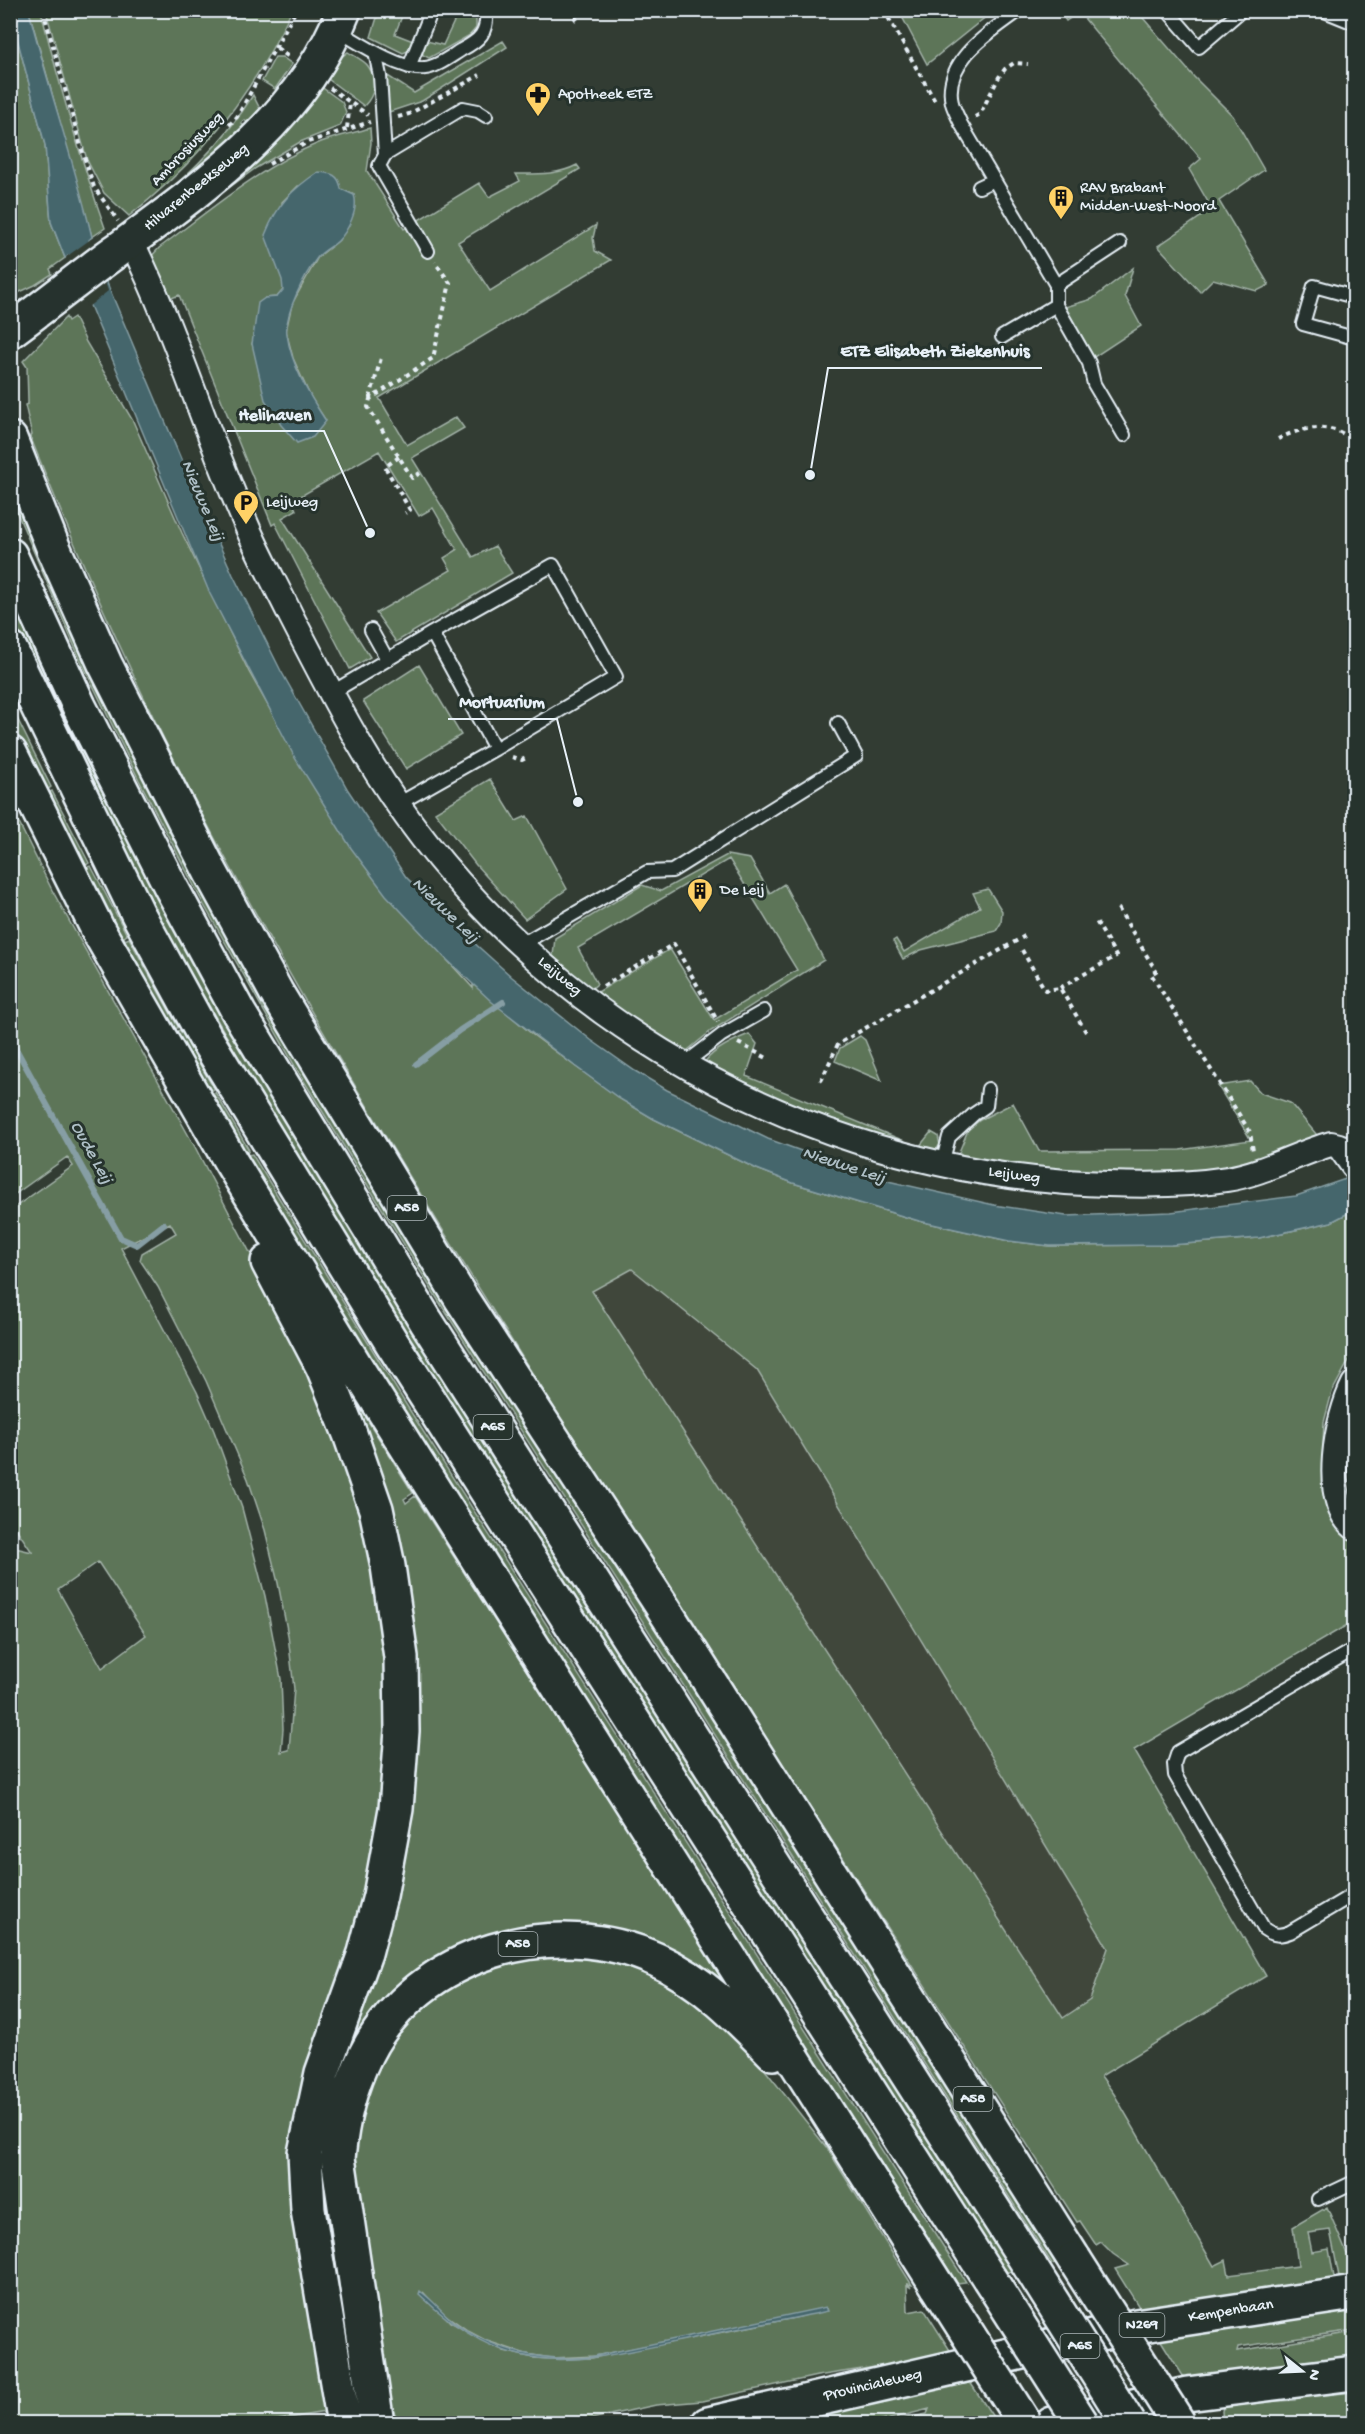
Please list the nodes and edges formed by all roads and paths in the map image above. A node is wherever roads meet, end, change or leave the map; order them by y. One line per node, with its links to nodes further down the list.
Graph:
1 (43, 10): 26 (path)
2 (296, 10): 22 (path, Ambrosiusweg)
3 (432, 10): 16 (lane)
4 (486, 10): 16 (lane)
5 (588, 10): 13 (path)
6 (659, 10): 11 (path)
7 (1020, 10): 24 (lane)
8 (1242, 10): 10 (lane)
9 (1322, 10): 14 (lane)
10 (1167, 11)
11 (657, 16)
12 (340, 20): 15 (lane); 26 (main road, Hilvarenbeekseweg)
13 (574, 21)
14 (1354, 23)
15 (375, 52): 16 (lane); 20 (lane)
16 (409, 67)
17 (480, 75): 20 (path)
18 (350, 103): 21 (path)
19 (486, 116): 23 (lane)
20 (381, 120): 23 (lane)
21 (347, 128)
22 (223, 133)
23 (385, 154): 28 (lane)
24 (994, 180): 25 (lane); 29 (lane)
25 (979, 187)
26 (123, 239): 32 (main road, Hilvarenbeekseweg); 49 (street, Leijweg)
27 (1120, 243): 29 (lane)
28 (428, 251): 36 (path)
29 (1056, 285): 31 (lane)
30 (1351, 293): 34 (lane)
31 (1056, 305): 33 (lane); 37 (lane)
32 (10, 331)
33 (1002, 337)
34 (1354, 338)
35 (381, 358): 36 (path)
36 (370, 399): 41 (path)
37 (1124, 435)
38 (10, 439): 89 (main road, A58, bridge)
39 (1278, 439): 40 (path)
40 (1354, 443)
41 (400, 457): 42 (path); 43 (path)
42 (420, 473)
43 (405, 513)
44 (10, 555): 88 (main road, A65, bridge)
45 (371, 630): 48 (lane)
46 (432, 633): 48 (lane); 51 (lane); 51 (lane)
47 (10, 650): 87 (main road, A65, bridge)
48 (387, 659): 49 (lane)
49 (331, 693): 53 (street, Leijweg)
50 (838, 723): 57 (lane)
51 (495, 749): 53 (lane)
52 (10, 753): 68 (main road, A58)
53 (398, 804): 57 (street, Leijweg)
54 (1118, 908): 71 (path)
55 (1096, 921): 60 (path)
56 (1025, 936): 66 (path)
57 (519, 945): 65 (street, Leijweg)
58 (1022, 950): 60 (path)
59 (602, 986): 63 (path)
60 (1060, 988): 62 (path)
61 (764, 1011): 63 (lane)
62 (1086, 1032)
63 (722, 1035): 64 (path); 65 (lane)
64 (770, 1059)
65 (683, 1065): 70 (street, Leijweg)
66 (821, 1081)
67 (988, 1089): 70 (lane)
68 (231, 1162): 76 (main road, A58); 82 (main road, A58)
69 (1351, 1162): 71 (street, Leijweg)
70 (942, 1164): 71 (street, Leijweg)
71 (1256, 1173)
72 (1354, 1384): 73 (street)
73 (1354, 1527)
74 (1354, 1649): 75 (lane)
75 (1354, 1894)
76 (817, 2097): 83 (main road, A58); 85 (main road, A58, bridge)
77 (1354, 2182): 78 (lane)
78 (1318, 2199)
79 (1354, 2293): 80 (main road, Kempenbaan / N269)
80 (932, 2372): 84 (main road, Provincialeweg / N269)
81 (1354, 2373): 86 (main road)
82 (344, 2424)
83 (377, 2424)
84 (708, 2424)
85 (1025, 2424)
86 (1052, 2424)
87 (1083, 2424)
88 (1128, 2424)
89 (1179, 2424)

